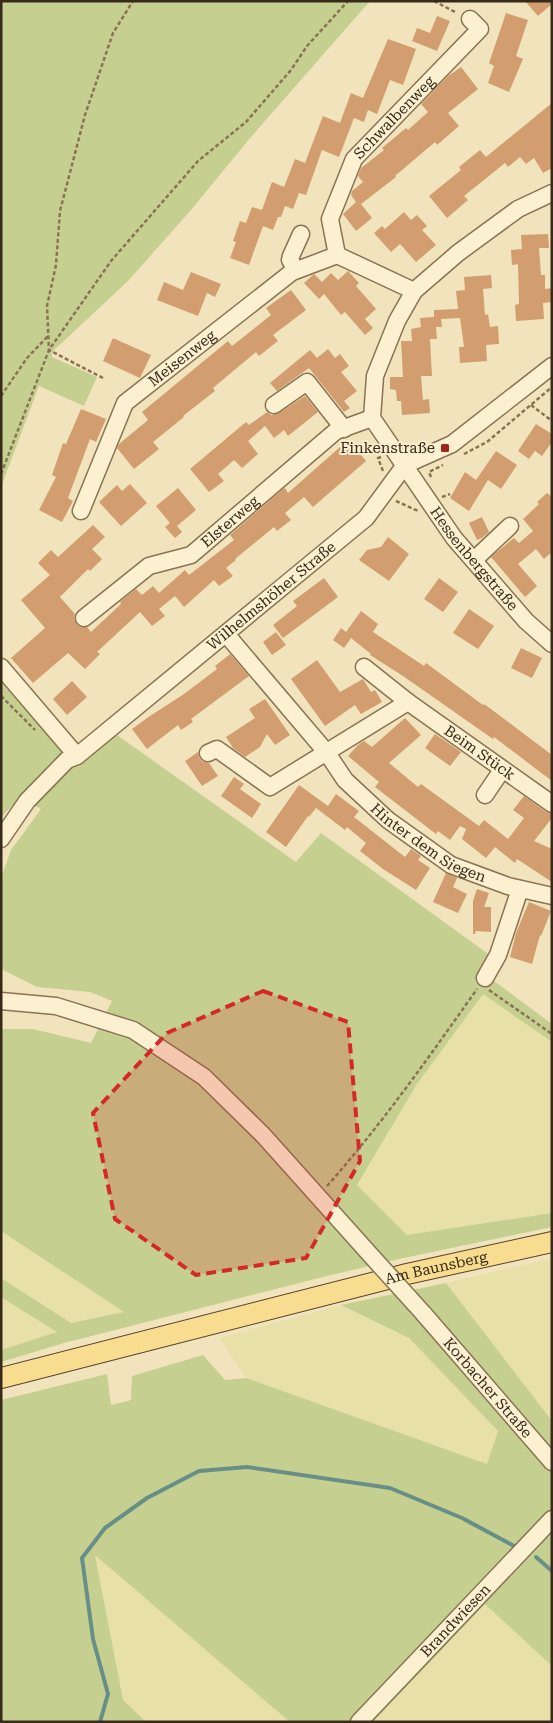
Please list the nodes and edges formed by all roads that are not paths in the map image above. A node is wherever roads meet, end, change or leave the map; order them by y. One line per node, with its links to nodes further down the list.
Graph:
1 (475, 24): 4 (street, Schwalbenweg)
2 (552, 193): 6 (street)
3 (301, 234): 5 (street)
4 (337, 256): 5 (street, Meisenweg); 6 (street)
5 (296, 270): 12 (street, Meisenweg)
6 (414, 291): 9 (street)
7 (552, 366): 11 (street, Wilhelmshöher Straße)
8 (274, 405): 10 (street)
9 (372, 418): 10 (street, Elsterweg); 11 (street)
10 (344, 428): 15 (street, Elsterweg)
11 (405, 465): 14 (street, Hessenbergstraße); 16 (street, Wilhelmshöher Straße)
12 (81, 512)
13 (510, 526): 14 (street)
14 (474, 560): 17 (street, Hessenbergstraße)
15 (84, 618)
16 (226, 634): 22 (street, Hinter dem Siegen); 23 (street, Wilhelmshöher Straße)
17 (552, 644)
18 (1, 667): 23 (street)
19 (364, 667): 20 (street, Beim Stück)
20 (408, 702): 22 (street); 24 (street, Beim Stück)
21 (208, 753): 22 (street)
22 (327, 753): 28 (street, Hinter dem Siegen)
23 (77, 756): 27 (street, Wilhelmshöher Straße)
24 (502, 770): 25 (street); 26 (street, Beim Stück)
25 (485, 795)
26 (552, 804)
27 (1, 839)
28 (520, 889): 29 (street, Hinter dem Siegen); 30 (street)
29 (552, 896)
30 (483, 981)
31 (2, 1000): 34 (street, Korbacher Straße, bridge)
32 (552, 1242): 33 (main road, Am Baunsberg)
33 (1, 1378)
34 (552, 1462)
35 (552, 1519): 36 (street, Brandwiesen)
36 (360, 1722)

